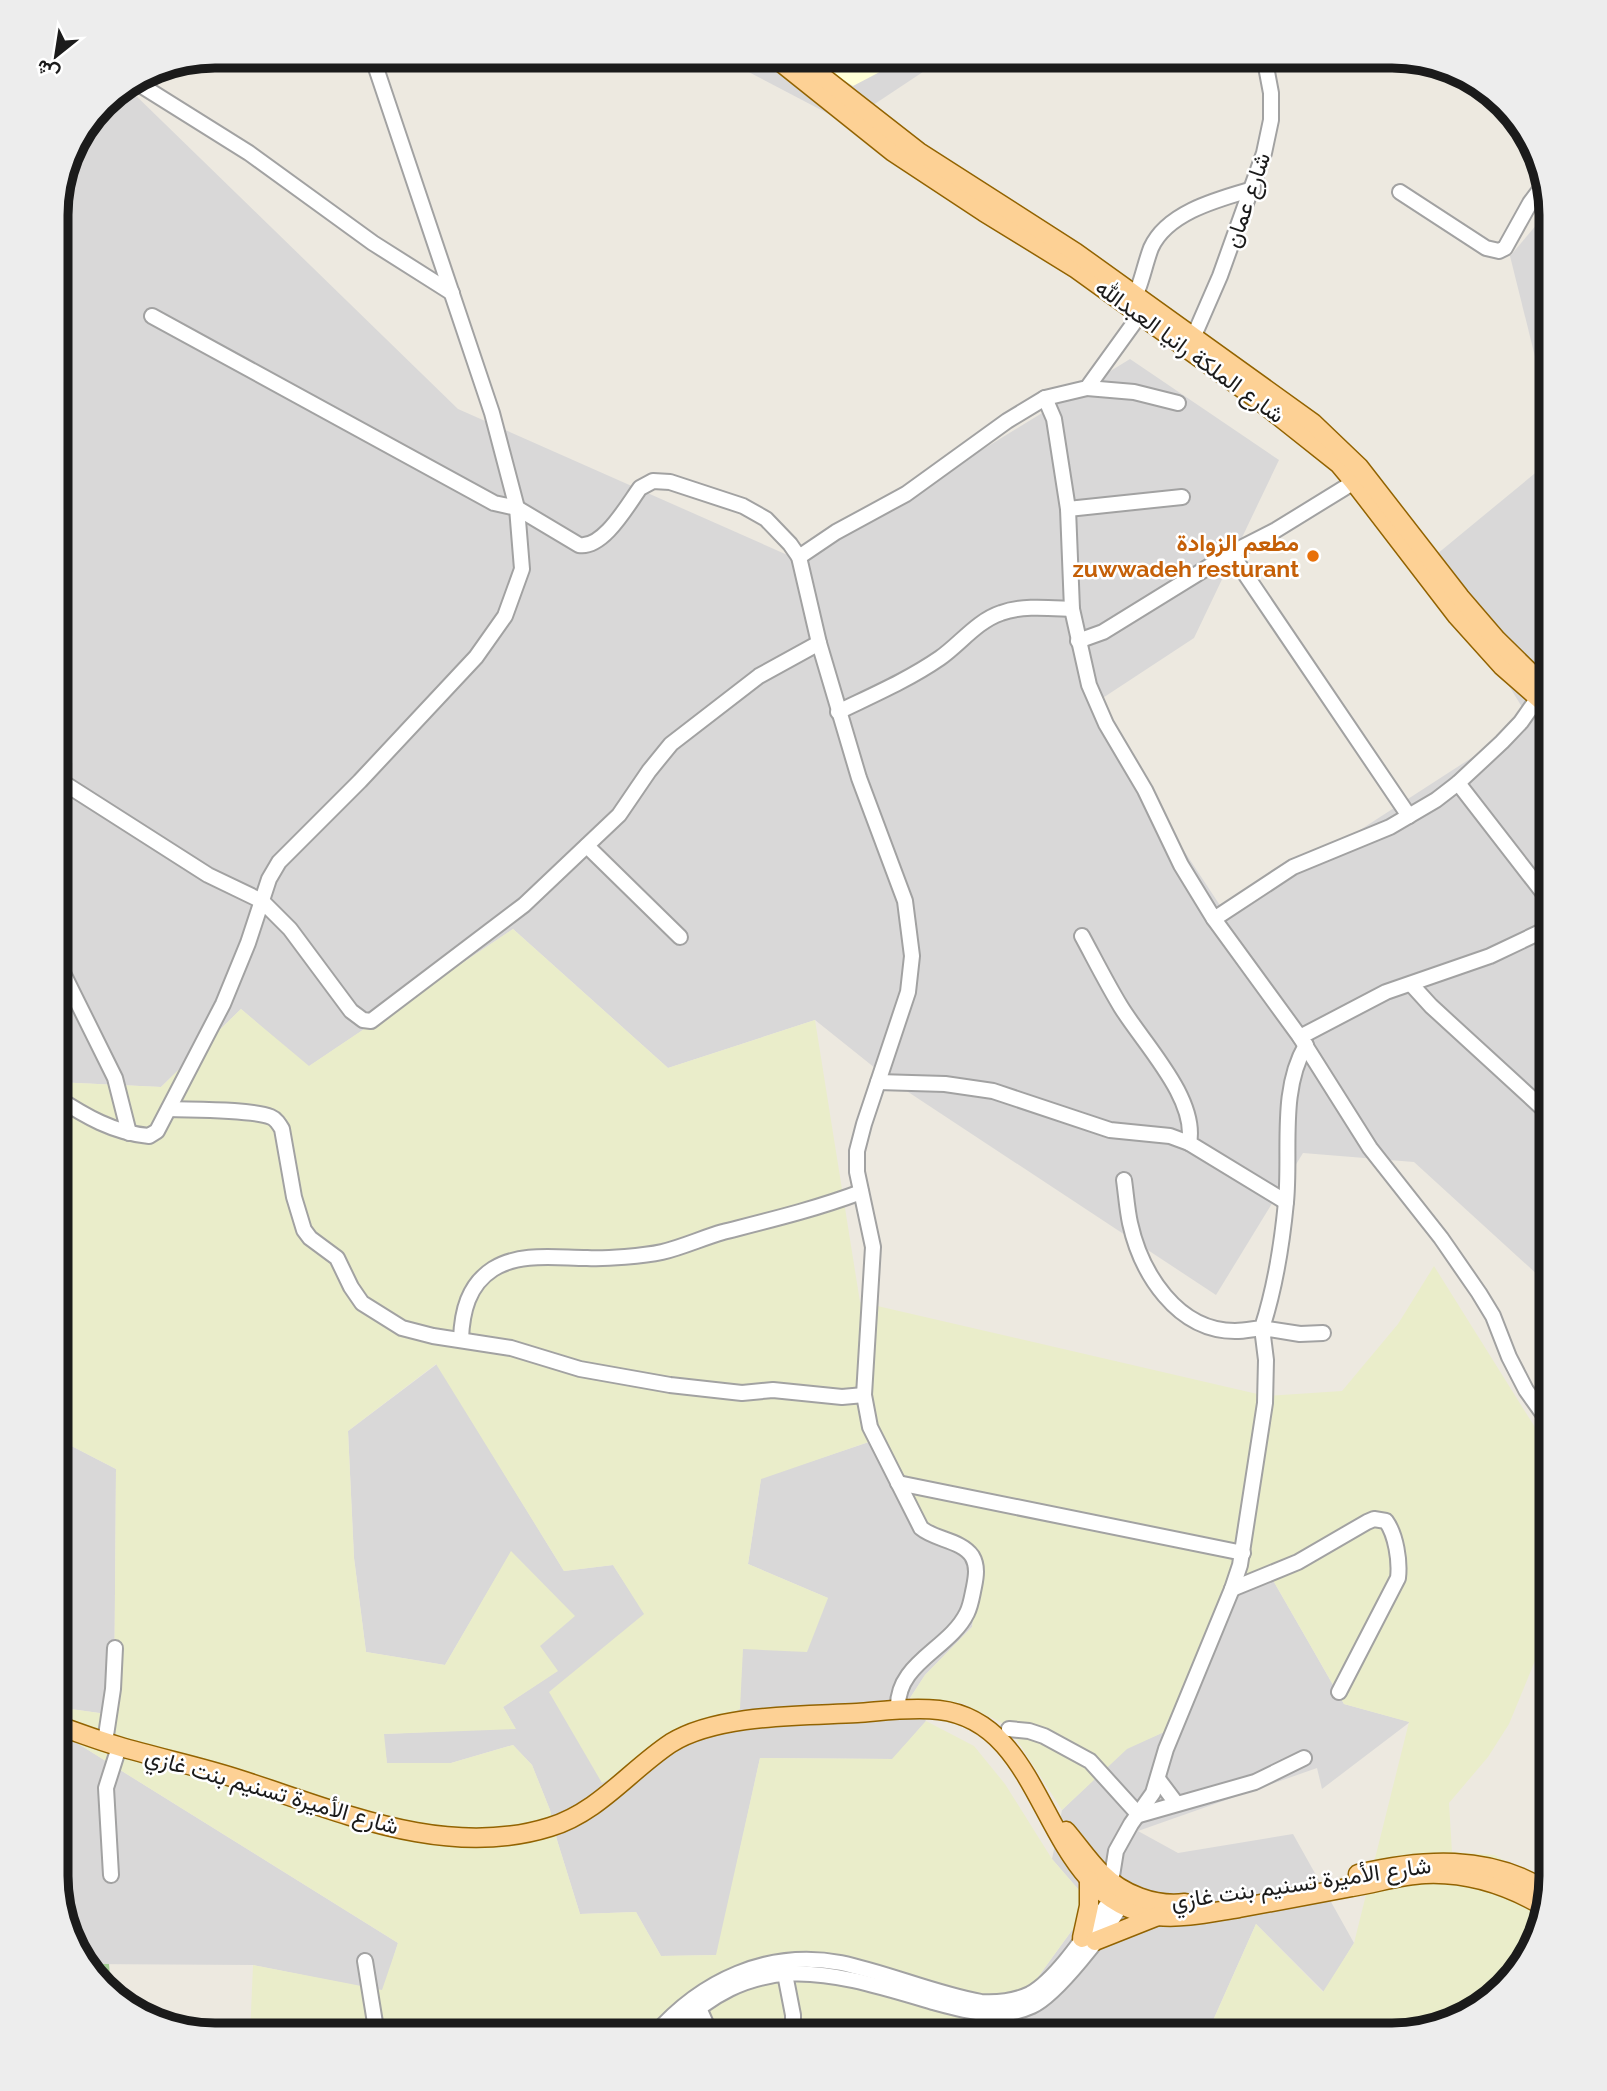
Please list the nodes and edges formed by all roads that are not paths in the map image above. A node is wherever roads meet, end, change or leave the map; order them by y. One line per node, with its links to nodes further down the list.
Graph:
1 (376, 69): 10 (street)
2 (789, 69): 12 (main road, شارع الملكة رانيا العبدالله)
3 (813, 69): 13 (main road, شارع الملكة رانيا العبدالله)
4 (1266, 69): 6 (street, شارع عمان)
5 (144, 87): 10 (street)
6 (1253, 189): 9 (street); 13 (street, شارع عمان)
7 (1400, 192): 8 (street)
8 (1537, 194)
9 (1138, 289)
10 (453, 293): 19 (street)
11 (152, 316): 19 (street)
12 (1139, 316): 14 (street); 17 (main road, شارع الملكة رانيا العبدالله)
13 (1193, 338): 26 (main road, شارع الملكة رانيا العبدالله)
14 (1087, 388): 15 (street); 16 (street)
15 (1045, 398): 20 (street); 22 (street)
16 (1178, 403)
17 (1354, 482): 21 (street); 27 (main road, شارع الملكة رانيا العبدالله)
18 (1182, 497): 20 (street)
19 (517, 508): 22 (street); 35 (street)
20 (1068, 509): 23 (street)
21 (1231, 553): 24 (street); 32 (street)
22 (799, 557): 25 (street)
23 (1072, 609): 24 (street); 29 (street)
24 (1078, 641): 36 (street)
25 (819, 643): 29 (street); 33 (street)
26 (1539, 685)
27 (1539, 688)
28 (1539, 702): 30 (street)
29 (838, 712): 43 (street)
30 (1458, 783): 32 (street); 34 (street)
31 (69, 786): 35 (street)
32 (1409, 816): 36 (street)
33 (587, 846): 35 (street); 39 (street)
34 (1539, 888)
35 (262, 901): 46 (street)
36 (1214, 919): 42 (street)
37 (1539, 933): 41 (street)
38 (1082, 936): 48 (street)
39 (680, 937)
40 (69, 984): 47 (street)
41 (1411, 984): 42 (street); 45 (street)
42 (1303, 1041): 51 (street); 56 (street)
43 (878, 1082): 48 (street); 50 (street)
44 (68, 1104): 47 (street)
45 (1539, 1105)
46 (169, 1109): 47 (street); 54 (street)
47 (129, 1133)
48 (1189, 1143): 51 (street)
49 (1124, 1180): 52 (street)
50 (862, 1192): 54 (street); 55 (street)
51 (1286, 1202): 52 (street)
52 (1262, 1328): 53 (street); 58 (street)
53 (1323, 1333)
54 (461, 1339): 55 (street)
55 (864, 1395): 57 (street)
56 (1539, 1408)
57 (898, 1483): 58 (street); 62 (street)
58 (1243, 1553): 59 (street)
59 (1233, 1588): 61 (street); 67 (street)
60 (115, 1648): 65 (street)
61 (1339, 1692)
62 (898, 1710): 65 (main road, شارع الأميرة تسنيم بنت غازي); 69 (main road, شارع الأميرة تسنيم بنت غازي)
63 (68, 1729): 65 (main road, شارع الأميرة تسنيم بنت غازي)
64 (1009, 1729): 70 (street)
65 (112, 1744): 71 (street)
66 (1304, 1758): 68 (street)
67 (1158, 1779): 68 (street); 70 (street)
68 (1176, 1803): 70 (street)
69 (1045, 1808): 72 (main road, شارع الأميرة تسنيم بنت غازي); 74 (main road, شارع الأميرة تسنيم بنت غازي)
70 (1139, 1815): 74 (street)
71 (111, 1875)
72 (1089, 1880): 74 (main road, شارع الأميرة تسنيم بنت غازي); 77 (main road)
73 (1538, 1886): 74 (main road, شارع الأميرة تسنيم بنت غازي)
74 (1120, 1894): 76 (main road, شارع الأميرة تسنيم بنت غازي); 77 (street)
75 (1536, 1902): 76 (main road, شارع الأميرة تسنيم بنت غازي)
76 (1158, 1916): 77 (main road)
77 (1088, 1939): 79 (street); 82 (street)
78 (365, 1961): 81 (street)
79 (785, 1973): 80 (street); 85 (street)
80 (699, 2008): 83 (street); 84 (street)
81 (375, 2023)
82 (666, 2023)
83 (682, 2023)
84 (706, 2023)
85 (793, 2023)

